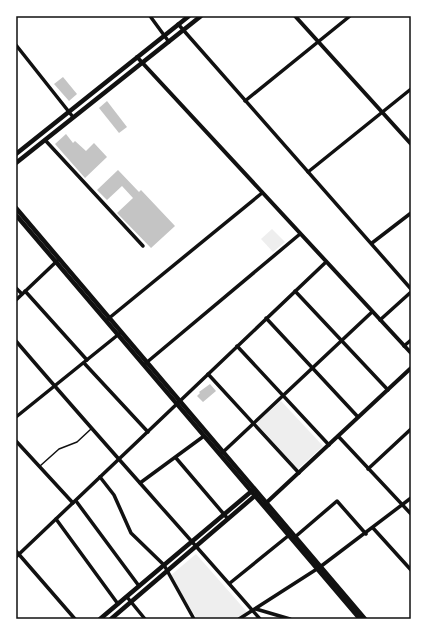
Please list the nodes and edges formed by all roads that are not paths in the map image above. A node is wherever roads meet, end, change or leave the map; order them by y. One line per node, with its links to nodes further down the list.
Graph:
1 (150, 16): 8 (street)
2 (188, 16): 6 (main road)
3 (201, 16): 7 (main road)
4 (295, 16): 9 (street)
5 (350, 16): 9 (street)
6 (178, 24): 7 (street); 8 (main road)
7 (183, 31): 10 (main road); 15 (street)
8 (164, 35): 10 (street); 12 (main road)
9 (318, 41): 15 (street); 17 (street)
10 (169, 42): 13 (main road)
11 (16, 45): 16 (street)
12 (137, 57): 13 (street); 16 (main road)
13 (142, 62): 18 (main road); 24 (street)
14 (411, 90): 17 (street)
15 (245, 102): 23 (street)
16 (69, 112): 18 (street); 21 (main road)
17 (382, 112): 20 (street); 23 (street)
18 (73, 117): 19 (main road)
19 (45, 140): 22 (main road); 30 (street)
20 (411, 144)
21 (16, 154)
22 (16, 163)
23 (308, 172): 29 (street)
24 (262, 193): 28 (street); 42 (street)
25 (16, 208): 31 (main road)
26 (411, 213): 29 (street)
27 (16, 216): 31 (main road)
28 (300, 234): 32 (street); 52 (street)
29 (372, 243): 34 (street)
30 (143, 246)
31 (57, 260): 35 (street); 42 (main road)
32 (326, 262): 36 (street); 40 (street)
33 (16, 288): 38 (street)
34 (411, 289)
35 (25, 291): 38 (street); 51 (street)
36 (295, 291): 41 (street); 45 (street)
37 (411, 292): 43 (street)
38 (22, 294): 39 (street)
39 (16, 300)
40 (372, 312): 43 (street); 45 (street)
41 (266, 318): 48 (street); 53 (street)
42 (108, 319): 44 (main road)
43 (380, 320): 49 (street)
44 (120, 333): 51 (street); 52 (main road)
45 (342, 340): 53 (street); 57 (street)
46 (411, 340): 49 (street)
47 (16, 341): 56 (street)
48 (237, 346): 55 (street); 58 (street)
49 (404, 346): 50 (street)
50 (411, 353)
51 (86, 361): 56 (street); 66 (street)
52 (145, 363): 59 (main road); 60 (main road)
53 (313, 367): 58 (street); 62 (street)
54 (411, 368): 57 (street)
55 (208, 374): 59 (street); 63 (street)
56 (55, 386): 61 (street); 64 (street)
57 (388, 390): 62 (street)
58 (283, 395): 63 (street); 70 (street)
59 (181, 401): 60 (street); 71 (main road)
60 (177, 405): 66 (street); 67 (main road)
61 (17, 415)
62 (358, 417): 68 (street)
63 (253, 422): 71 (street); 76 (street)
64 (91, 428): 73 (street); 74 (lane)
65 (411, 429): 75 (street)
66 (148, 432): 73 (street)
67 (204, 436): 71 (main road); 72 (street)
68 (338, 436): 70 (street); 75 (street)
69 (16, 441): 74 (street)
70 (329, 444): 76 (street)
71 (222, 453): 79 (main road); 80 (main road)
72 (176, 458): 78 (street); 89 (street)
73 (119, 461): 77 (street); 78 (street)
74 (39, 467): 84 (street)
75 (368, 469): 86 (street)
76 (299, 473): 85 (street)
77 (100, 477): 84 (street); 99 (street)
78 (140, 483): 96 (street)
79 (256, 488): 80 (main road); 81 (main road)
80 (251, 492): 82 (main road); 89 (main road)
81 (259, 492): 82 (main road); 85 (main road)
82 (255, 496): 87 (main road); 91 (main road)
83 (411, 498): 86 (street)
84 (74, 502): 90 (street); 104 (street)
85 (268, 502): 87 (street); 95 (main road)
86 (403, 505): 88 (street); 92 (street)
87 (264, 506): 94 (main road)
88 (411, 514)
89 (224, 515): 91 (street); 96 (main road)
90 (56, 519): 98 (street); 107 (street)
91 (228, 519): 97 (main road)
92 (373, 528): 93 (street); 101 (street)
93 (366, 534): 95 (street); 100 (street)
94 (288, 536): 100 (main road); 103 (street)
95 (295, 537): 100 (main road)
96 (193, 541): 97 (street); 99 (main road)
97 (197, 546): 102 (main road); 103 (street)
98 (17, 554): 109 (street)
99 (164, 565): 102 (street); 104 (main road)
100 (319, 568): 108 (street); 117 (main road); 118 (main road)
101 (411, 570)
102 (166, 572): 106 (main road); 113 (street)
103 (230, 584): 108 (street)
104 (139, 586): 105 (main road)
105 (126, 596): 106 (street); 107 (main road)
106 (131, 602): 111 (main road); 112 (street)
107 (118, 604): 110 (main road)
108 (255, 610): 114 (street); 115 (street); 116 (street)
109 (75, 619)
110 (100, 619)
111 (111, 619)
112 (145, 619)
113 (194, 619)
114 (239, 619)
115 (260, 619)
116 (290, 619)
117 (360, 619)
118 (365, 619)

